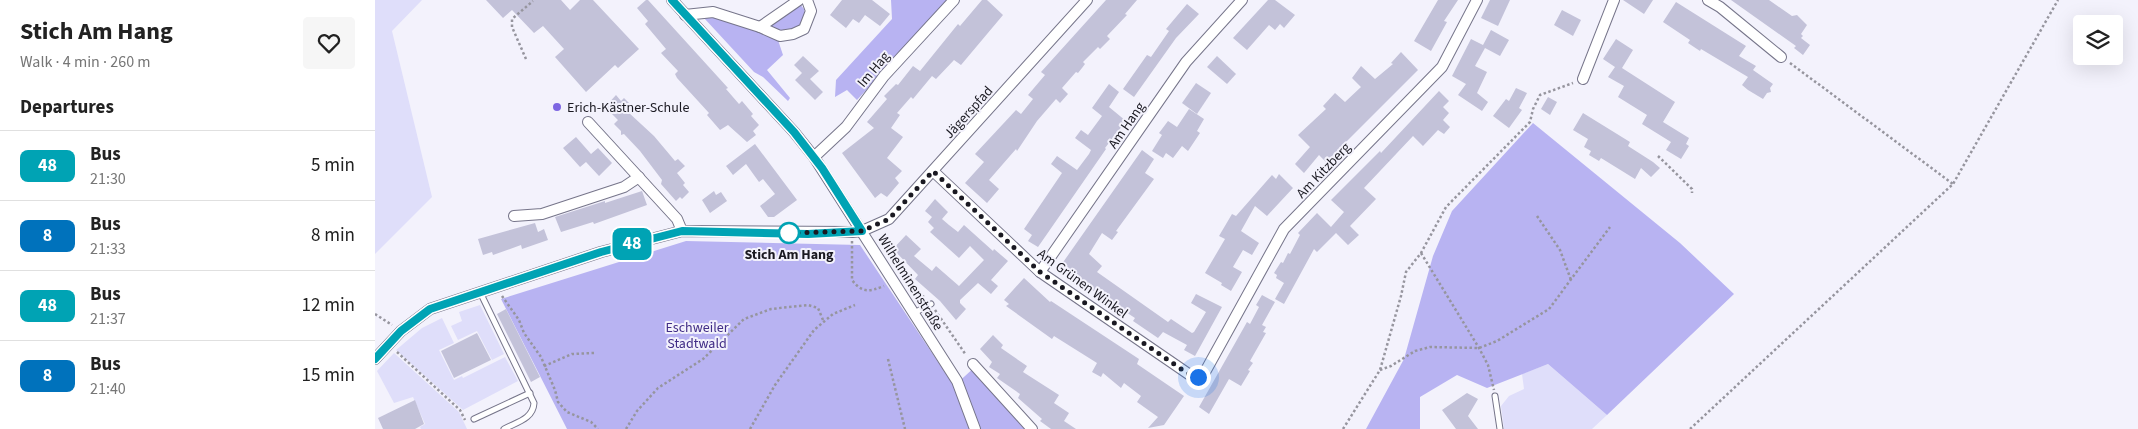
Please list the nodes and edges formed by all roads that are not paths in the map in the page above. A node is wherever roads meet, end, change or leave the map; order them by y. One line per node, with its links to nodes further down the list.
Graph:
1 (672, 0): 10 (street, Wilhelminenstraße)
2 (799, 0): 11 (street)
3 (807, 0): 11 (street)
4 (954, 0): 15 (street, Im Hag)
5 (1087, 0): 16 (street, Jägerspfad)
6 (1242, 0): 21 (street, Am Hang)
7 (1477, 0): 27 (street, Am Kitzberg)
8 (1614, 0): 13 (street)
9 (1708, 0): 12 (street)
10 (685, 15): 11 (street); 15 (street, Wilhelminenstraße)
11 (760, 27)
12 (1781, 57)
13 (1583, 79)
14 (587, 122): 17 (street)
15 (814, 157): 20 (street, Wilhelminenstraße)
16 (933, 171): 20 (street, Jägerspfad); 21 (street, Am Grünen Winkel)
17 (639, 177): 18 (street); 19 (street)
18 (514, 216)
19 (682, 231): 20 (street); 22 (street)
20 (857, 232): 24 (street, Wilhelminenstraße)
21 (1040, 272): 27 (street, Am Grünen Winkel)
22 (480, 292): 25 (street); 28 (lane)
23 (931, 304): 24 (lane)
24 (914, 313): 32 (street, Wilhelminenstraße)
25 (375, 359)
26 (973, 364): 33 (street)
27 (1205, 372)
28 (530, 393): 30 (lane); 31 (lane)
29 (1495, 396): 34 (lane)
30 (474, 419)
31 (504, 429)
32 (975, 429)
33 (1032, 429)
34 (1500, 429)

